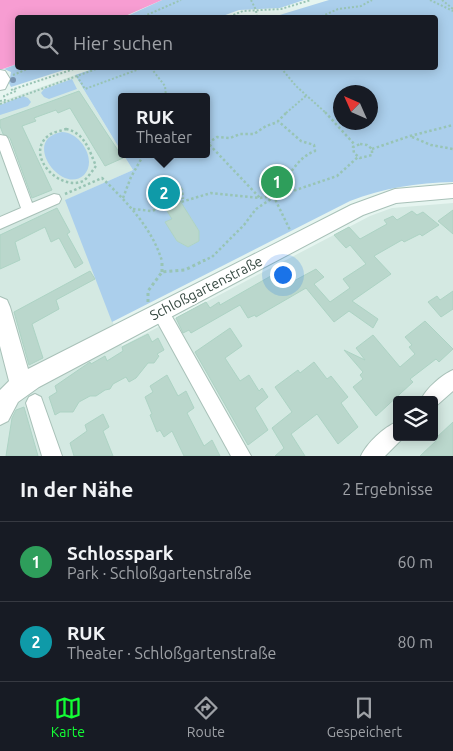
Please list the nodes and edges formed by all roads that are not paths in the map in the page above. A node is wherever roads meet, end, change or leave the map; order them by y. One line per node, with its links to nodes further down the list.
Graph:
1 (0, 74): 2 (street)
2 (2, 88)
3 (2, 140): 6 (street)
4 (453, 192): 9 (street, Schloßgartenstraße)
5 (54, 200): 6 (street)
6 (29, 211): 7 (street)
7 (0, 224)
8 (0, 307): 12 (street)
9 (156, 313): 12 (street, Schloßgartenstraße); 16 (street)
10 (453, 379): 11 (street)
11 (434, 396)
12 (7, 398)
13 (35, 403): 15 (street)
14 (393, 435): 17 (street)
15 (52, 456)
16 (241, 456)
17 (371, 456)

